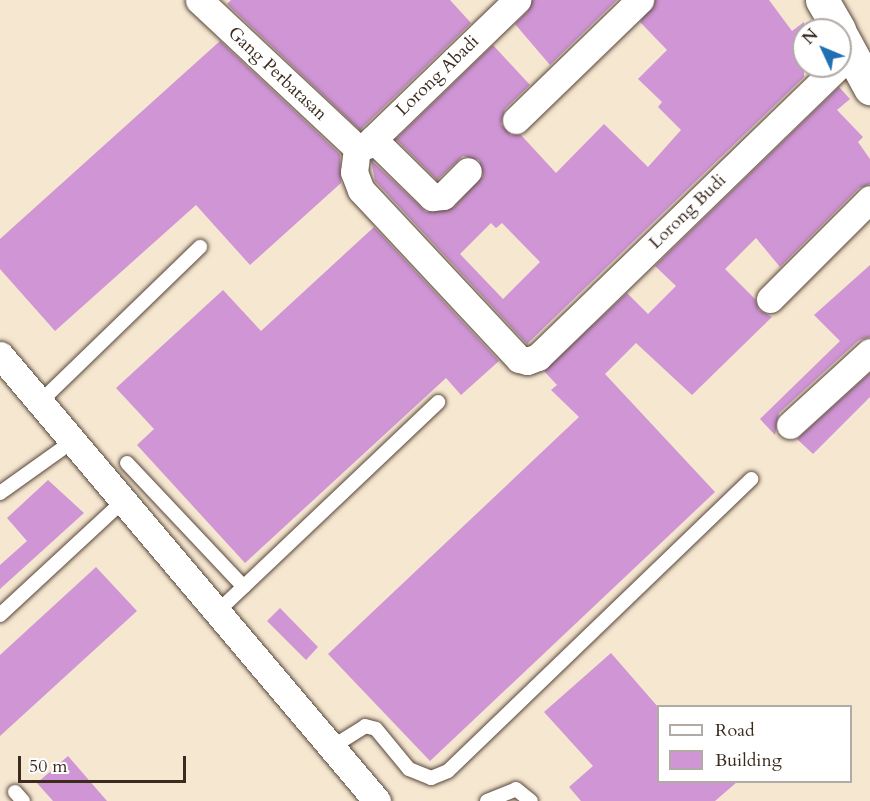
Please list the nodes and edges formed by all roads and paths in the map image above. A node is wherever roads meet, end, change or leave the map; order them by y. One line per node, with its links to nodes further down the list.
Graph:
1 (199, 0): 10 (street, Gang Perbatasan)
2 (517, 0): 10 (street, Lorong Abadi)
3 (640, 0): 9 (street)
4 (822, 0): 5 (street)
5 (829, 18)
6 (852, 63): 8 (street)
7 (813, 78): 10 (street, Lorong Budi)
8 (870, 88)
9 (516, 120)
10 (365, 144): 11 (street, Gang Perbatasan)
11 (468, 171)
12 (870, 199): 14 (street)
13 (200, 247): 17 (lane)
14 (770, 299)
15 (870, 352): 19 (street)
16 (0, 355): 17 (street)
17 (40, 402): 20 (street)
18 (438, 402): 25 (lane)
19 (790, 425)
20 (73, 441): 23 (lane); 24 (street)
21 (127, 463): 25 (lane)
22 (751, 479): 28 (lane)
23 (0, 492)
24 (123, 501): 26 (street); 27 (lane)
25 (244, 586): 26 (lane)
26 (218, 612): 28 (street)
27 (0, 615)
28 (332, 747): 29 (street)
29 (377, 801)
30 (487, 801): 31 (lane)
31 (531, 801)

